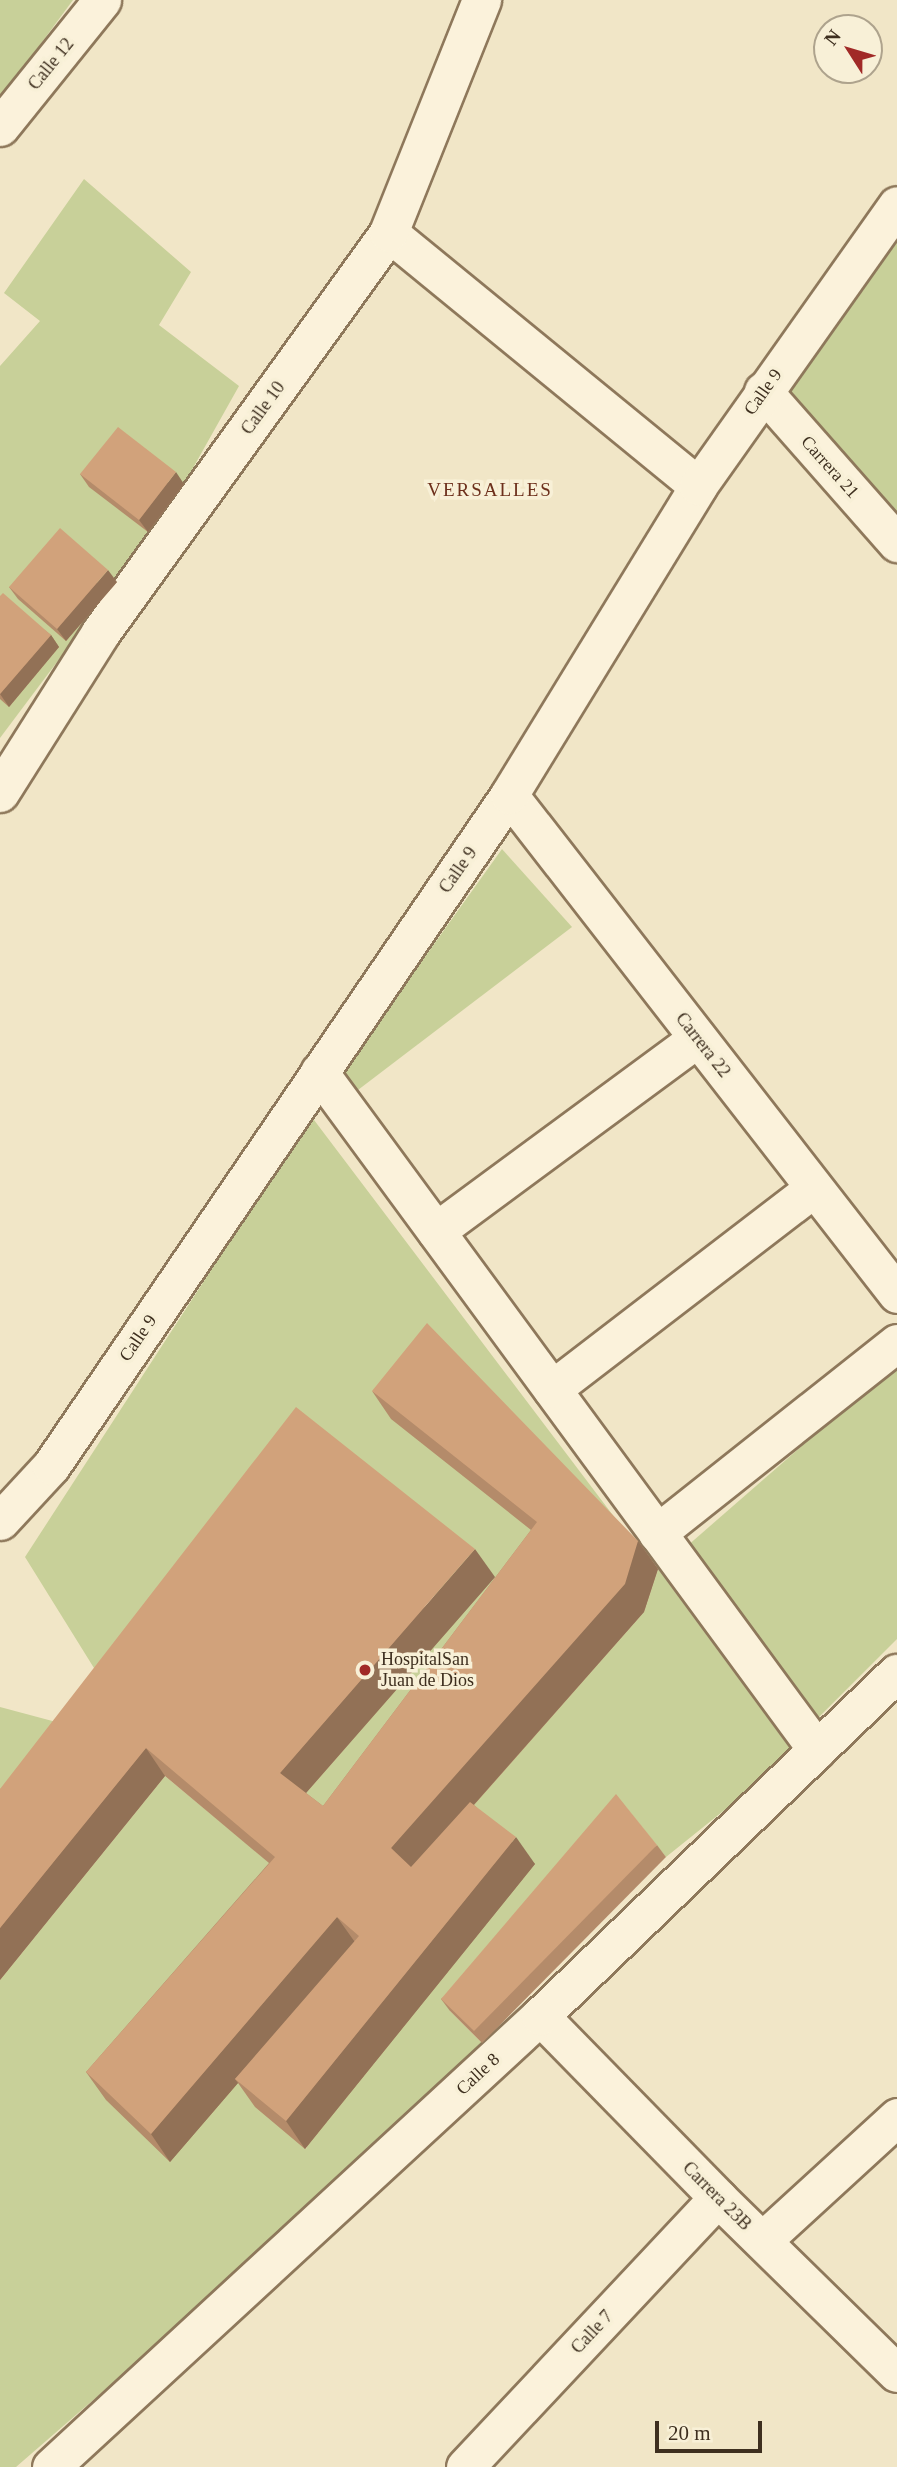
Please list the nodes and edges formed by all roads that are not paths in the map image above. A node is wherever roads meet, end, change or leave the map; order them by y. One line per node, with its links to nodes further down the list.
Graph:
1 (102, 0): 3 (street, Calle 12)
2 (482, 0): 5 (street, Calle 10)
3 (0, 127)
4 (897, 205): 6 (street, Calle 9)
5 (389, 233): 7 (street); 9 (street, Calle 10)
6 (763, 391): 7 (street, Calle 9); 8 (street, Carrera 21)
7 (698, 486): 10 (street, Calle 9)
8 (897, 543)
9 (0, 793)
10 (509, 795): 11 (street, Carrera 22); 12 (street, Calle 9)
11 (698, 1038): 13 (street, Carrera 22); 14 (street)
12 (319, 1072): 14 (street); 18 (street, Calle 9)
13 (814, 1188): 15 (street, Carrera 22); 17 (street)
14 (436, 1231): 17 (street)
15 (897, 1294)
16 (897, 1343): 19 (street)
17 (552, 1389): 19 (street)
18 (0, 1521)
19 (657, 1533): 21 (street)
20 (897, 1673): 21 (street, Calle 8)
21 (817, 1750): 22 (street, Calle 8)
22 (540, 2016): 24 (street, Carrera 23B); 27 (street, Calle 8)
23 (897, 2117): 25 (street)
24 (718, 2198): 25 (street, Carrera 23B); 28 (street, Calle 7)
25 (763, 2240): 26 (street, Carrera 23B)
26 (897, 2373)
27 (51, 2467)
28 (465, 2467)

